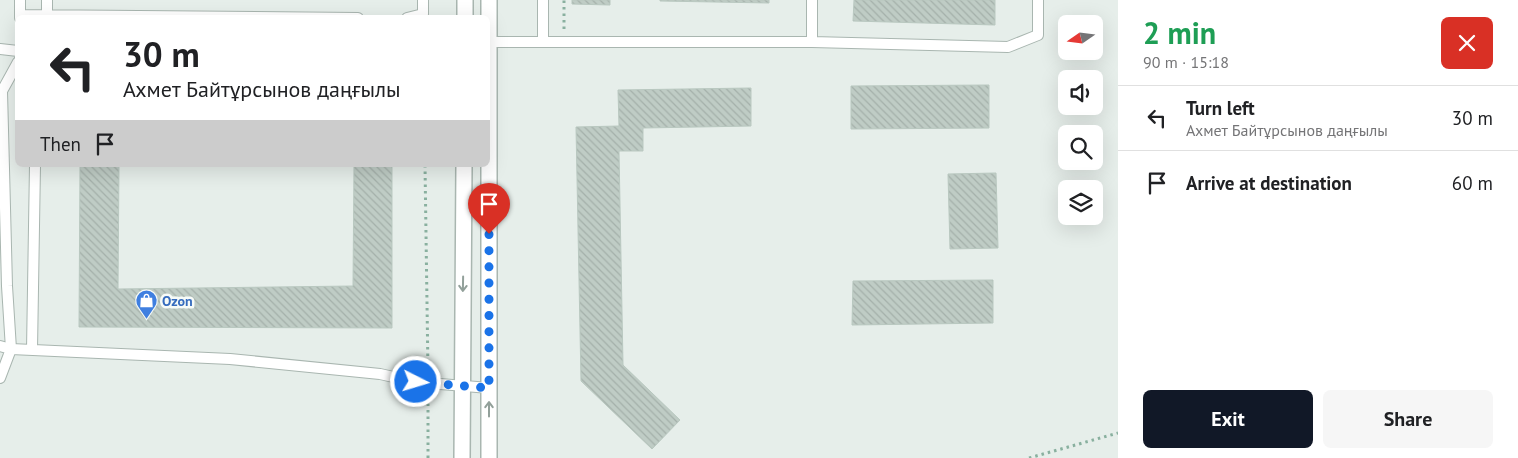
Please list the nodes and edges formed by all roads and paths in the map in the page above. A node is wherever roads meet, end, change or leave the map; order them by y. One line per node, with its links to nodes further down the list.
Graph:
1 (20, 0): 10 (lane)
2 (46, 0): 11 (lane)
3 (423, 0): 12 (lane)
4 (465, 0): 13 (street)
5 (489, 0): 14 (street)
6 (543, 0): 15 (lane)
7 (564, 0): 16 (path)
8 (812, 0): 18 (lane)
9 (1038, 0): 18 (lane)
10 (20, 15)
11 (46, 15)
12 (419, 15)
13 (465, 15)
14 (489, 15)
15 (543, 41): 16 (lane); 17 (lane)
16 (564, 41): 18 (lane)
17 (490, 42)
18 (812, 42)
19 (0, 49): 20 (lane)
20 (15, 51)
21 (15, 69): 22 (lane)
22 (1, 91): 28 (lane)
23 (35, 167): 29 (lane)
24 (425, 167): 31 (path)
25 (464, 167): 32 (street, one-way to 32)
26 (489, 167): 33 (street)
27 (0, 346): 28 (lane)
28 (12, 349): 29 (lane); 30 (lane)
29 (32, 350): 31 (lane)
30 (0, 378)
31 (428, 383): 32 (lane); 35 (path)
32 (462, 386): 33 (lane); 36 (street)
33 (489, 388): 37 (street, one-way to 33)
34 (1118, 434): 38 (path)
35 (428, 458)
36 (462, 458)
37 (489, 458)
38 (1029, 458)

